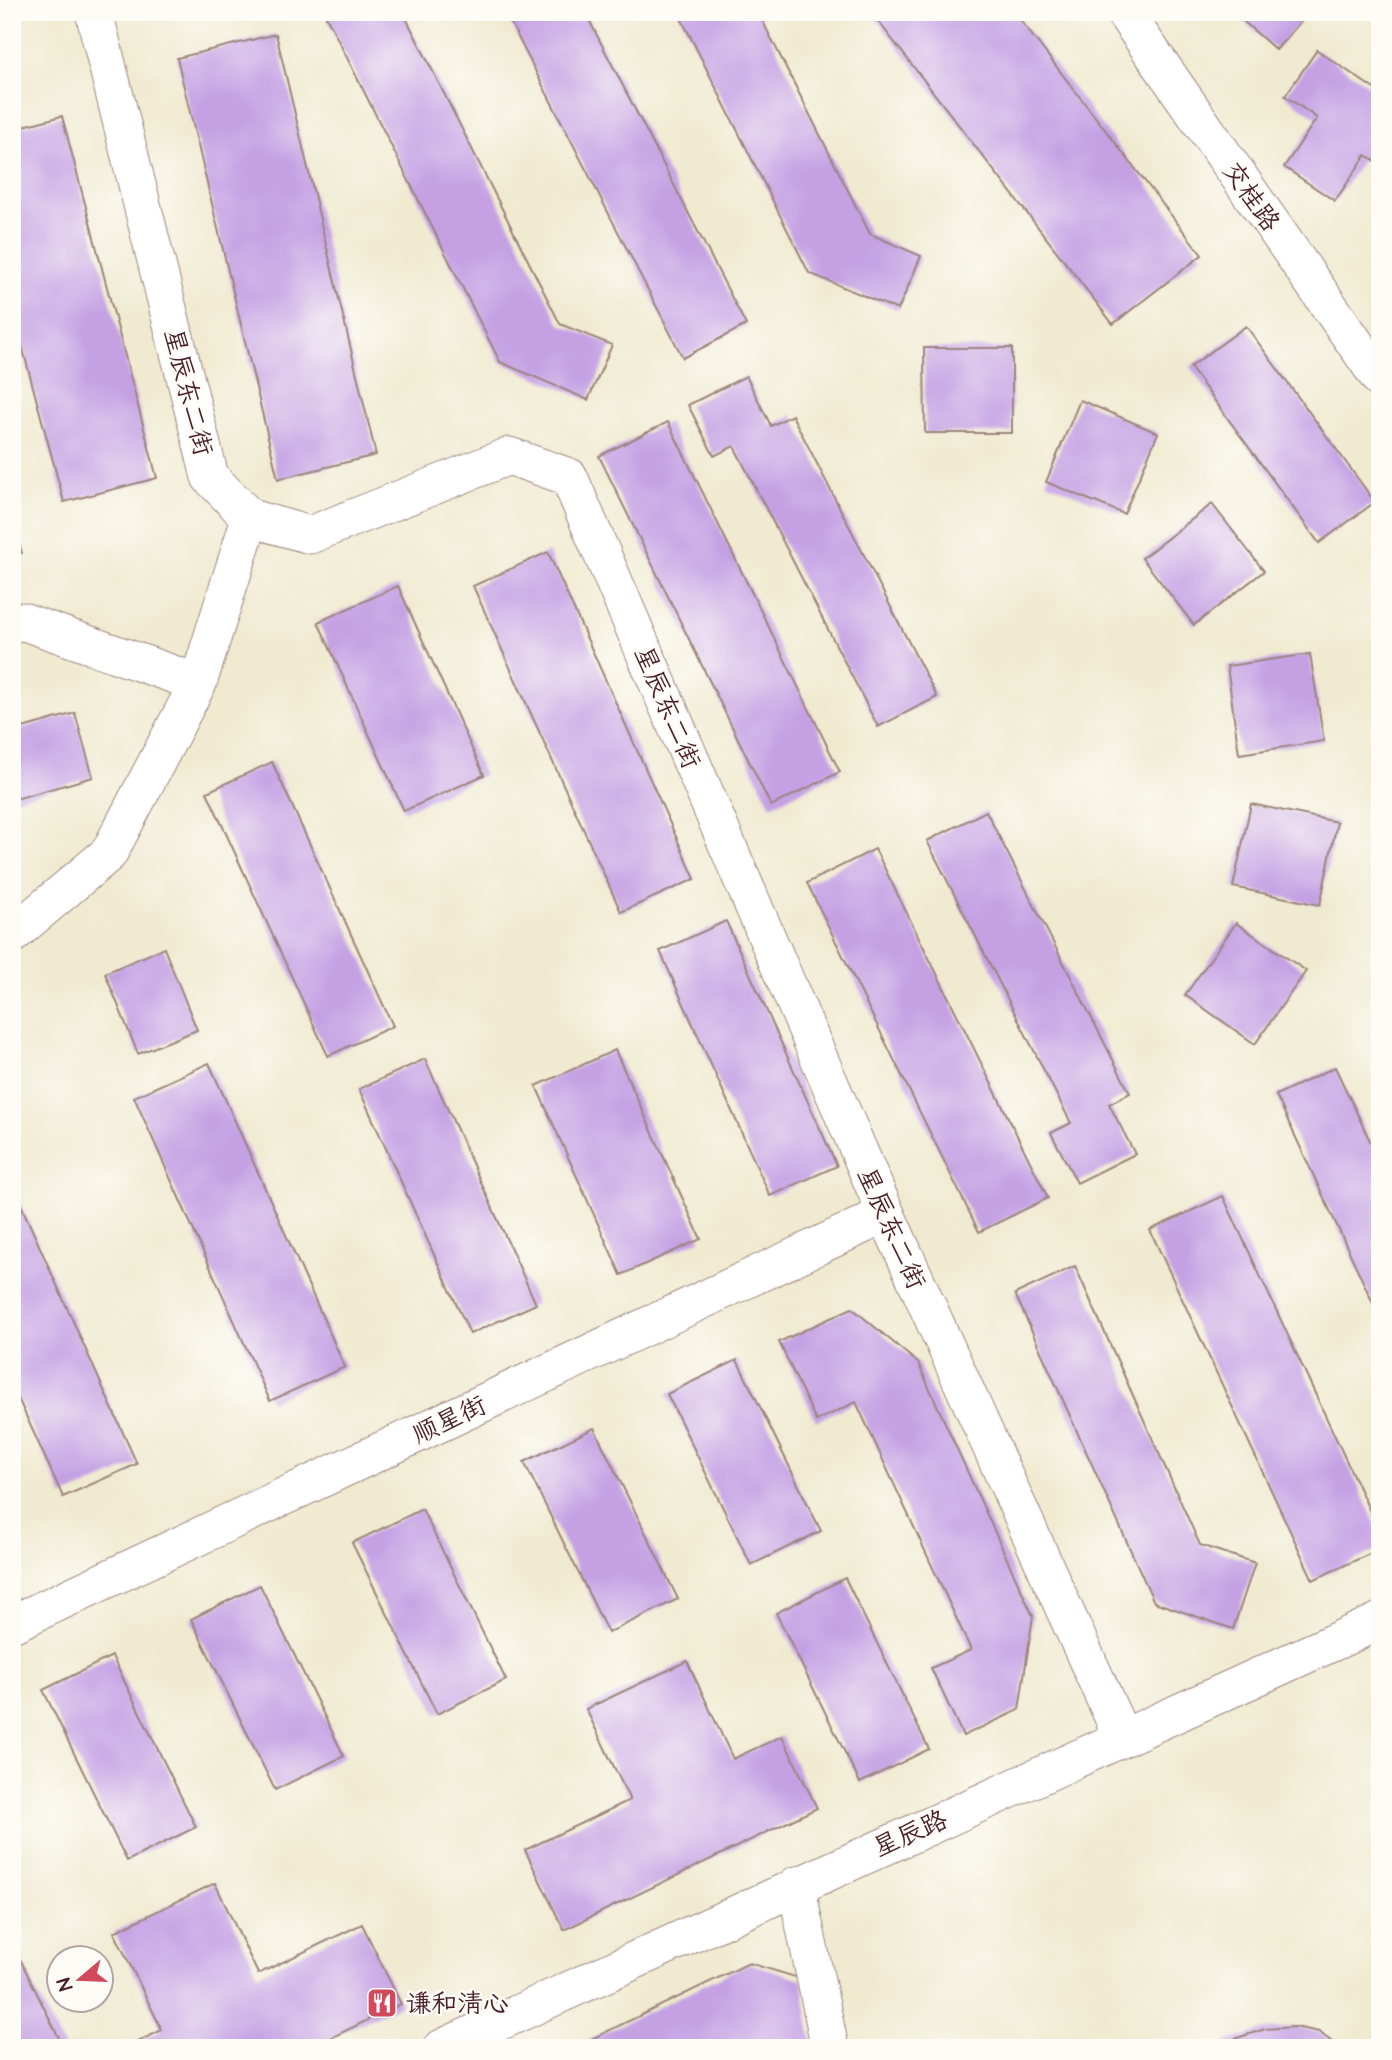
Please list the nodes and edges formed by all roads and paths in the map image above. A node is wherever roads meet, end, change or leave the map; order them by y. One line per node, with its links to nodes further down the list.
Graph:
1 (94, 12): 4 (street, 星辰东二街)
2 (1124, 12): 3 (street, 交桂路)
3 (1380, 379)
4 (250, 518): 6 (street); 8 (street, 星辰东二街)
5 (12, 624): 6 (street)
6 (198, 682): 7 (street)
7 (12, 934)
8 (886, 1214): 10 (street, 顺星街); 11 (street, 星辰东二街)
9 (1380, 1621): 11 (street, 星辰路)
10 (12, 1624)
11 (1122, 1737): 12 (street, 星辰路)
12 (796, 1885): 13 (street, 星辰路); 14 (street)
13 (442, 2048)
14 (830, 2048)

